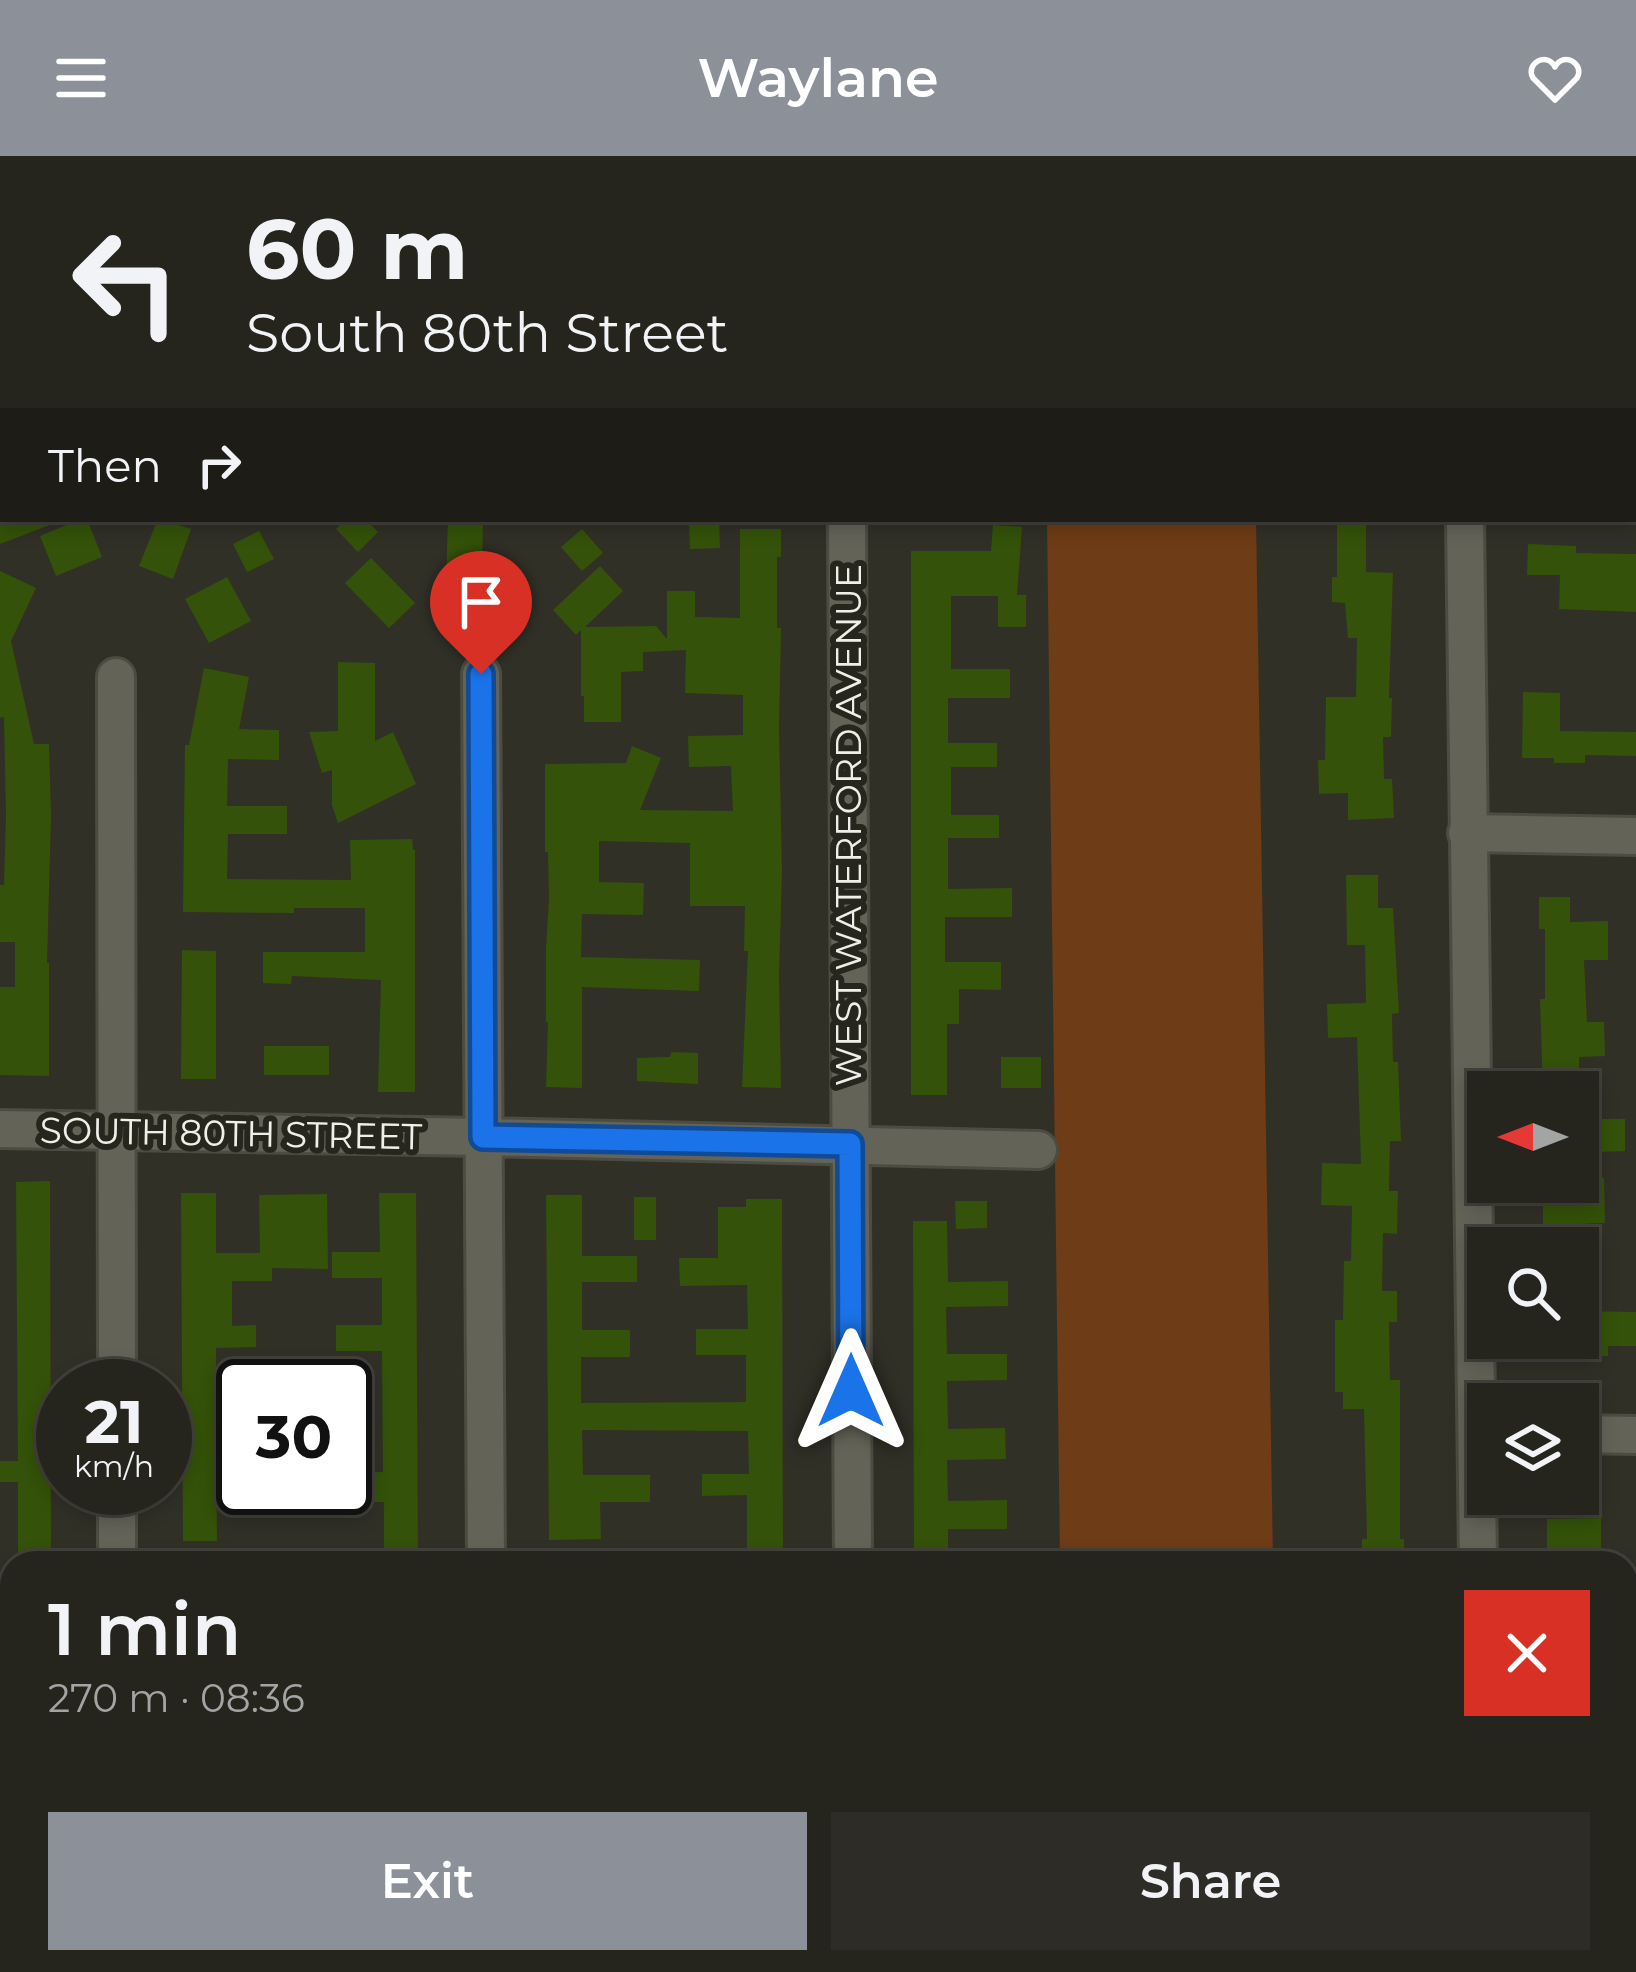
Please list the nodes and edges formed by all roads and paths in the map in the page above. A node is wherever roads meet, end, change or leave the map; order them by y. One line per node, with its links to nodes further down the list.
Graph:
1 (847, 522): 10 (street, WEST WATERFORD AVENUE)
2 (1465, 522): 5 (street)
3 (481, 674): 9 (street)
4 (116, 677): 8 (street)
5 (1467, 833): 6 (street); 13 (street)
6 (1636, 836)
7 (0, 1130): 8 (street, SOUTH 80TH STREET)
8 (117, 1132): 9 (street, SOUTH 80TH STREET); 12 (street)
9 (483, 1137): 10 (street, SOUTH 80TH STREET); 19 (street)
10 (850, 1144): 11 (street, SOUTH 80TH STREET); 20 (street, WEST WATERFORD AVENUE)
11 (1038, 1150)
12 (117, 1359)
13 (1481, 1383)
14 (1599, 1434): 15 (street)
15 (1636, 1435)
16 (117, 1515): 18 (street)
17 (1479, 1515): 21 (street)
18 (117, 1551)
19 (486, 1551)
20 (853, 1551)
21 (1478, 1551)

